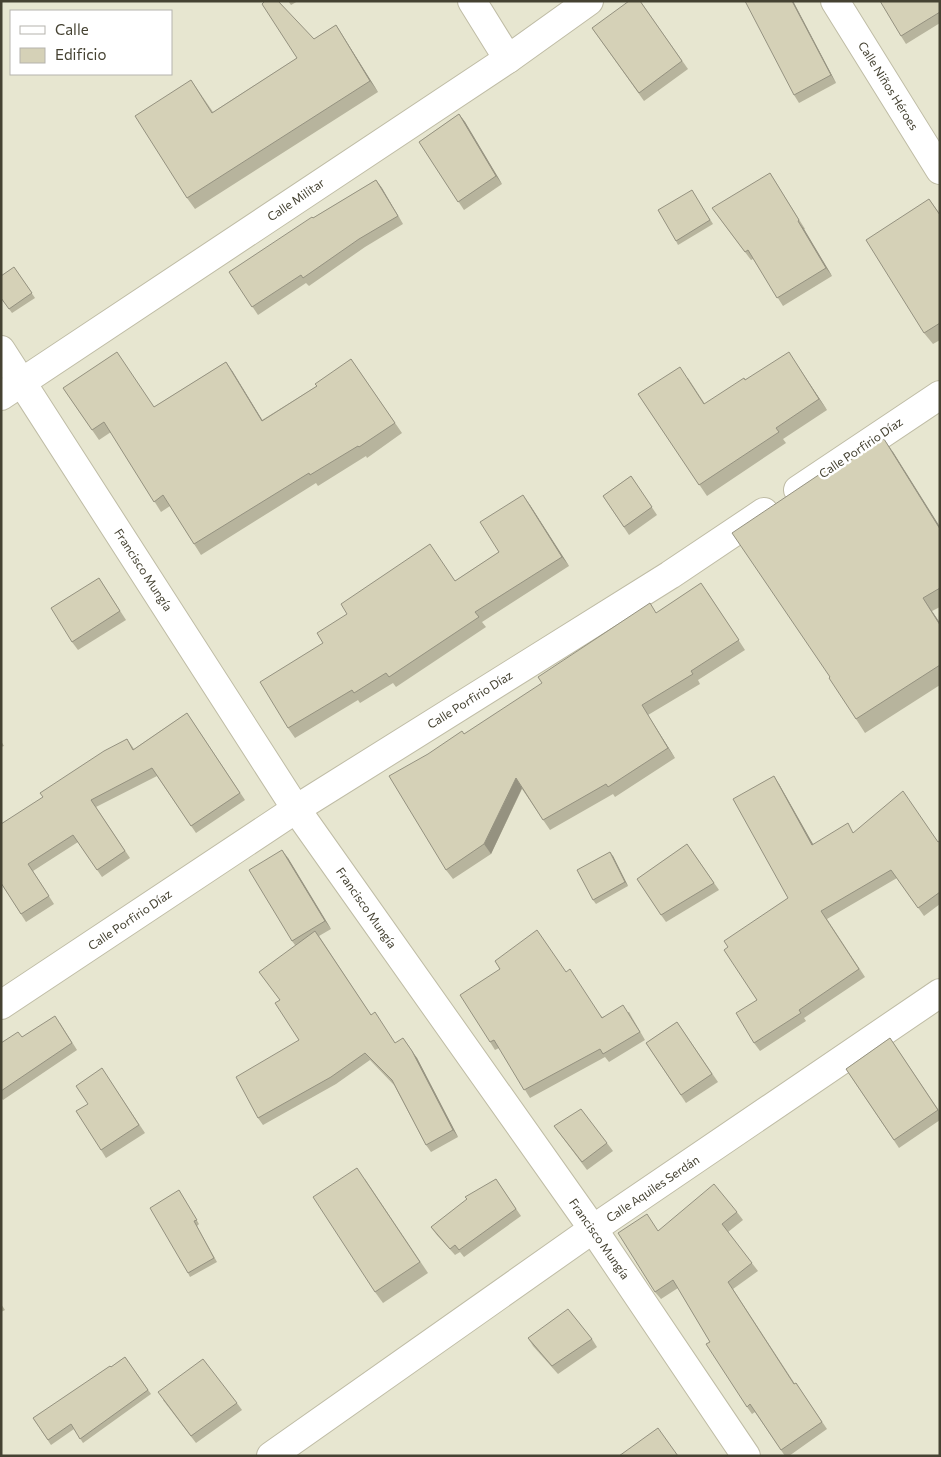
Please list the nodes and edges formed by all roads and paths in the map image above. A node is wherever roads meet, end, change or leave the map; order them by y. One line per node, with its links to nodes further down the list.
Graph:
1 (472, 1): 4 (street)
2 (588, 1): 4 (street, Calle Militar)
3 (836, 1): 5 (street, Calle Niños Héroes)
4 (508, 59): 7 (street, Calle Militar)
5 (940, 170)
6 (1, 350): 7 (street, Francisco Mungía)
7 (12, 389): 9 (street, Francisco Mungía)
8 (940, 396): 9 (street, Calle Porfirio Díaz)
9 (296, 809): 11 (street, Calle Porfirio Díaz); 12 (street, Francisco Mungía)
10 (940, 994): 12 (street, Calle Aquiles Serdán)
11 (1, 1005)
12 (593, 1229): 13 (street, Calle Aquiles Serdán); 14 (street, Francisco Mungía)
13 (270, 1456)
14 (746, 1456)

